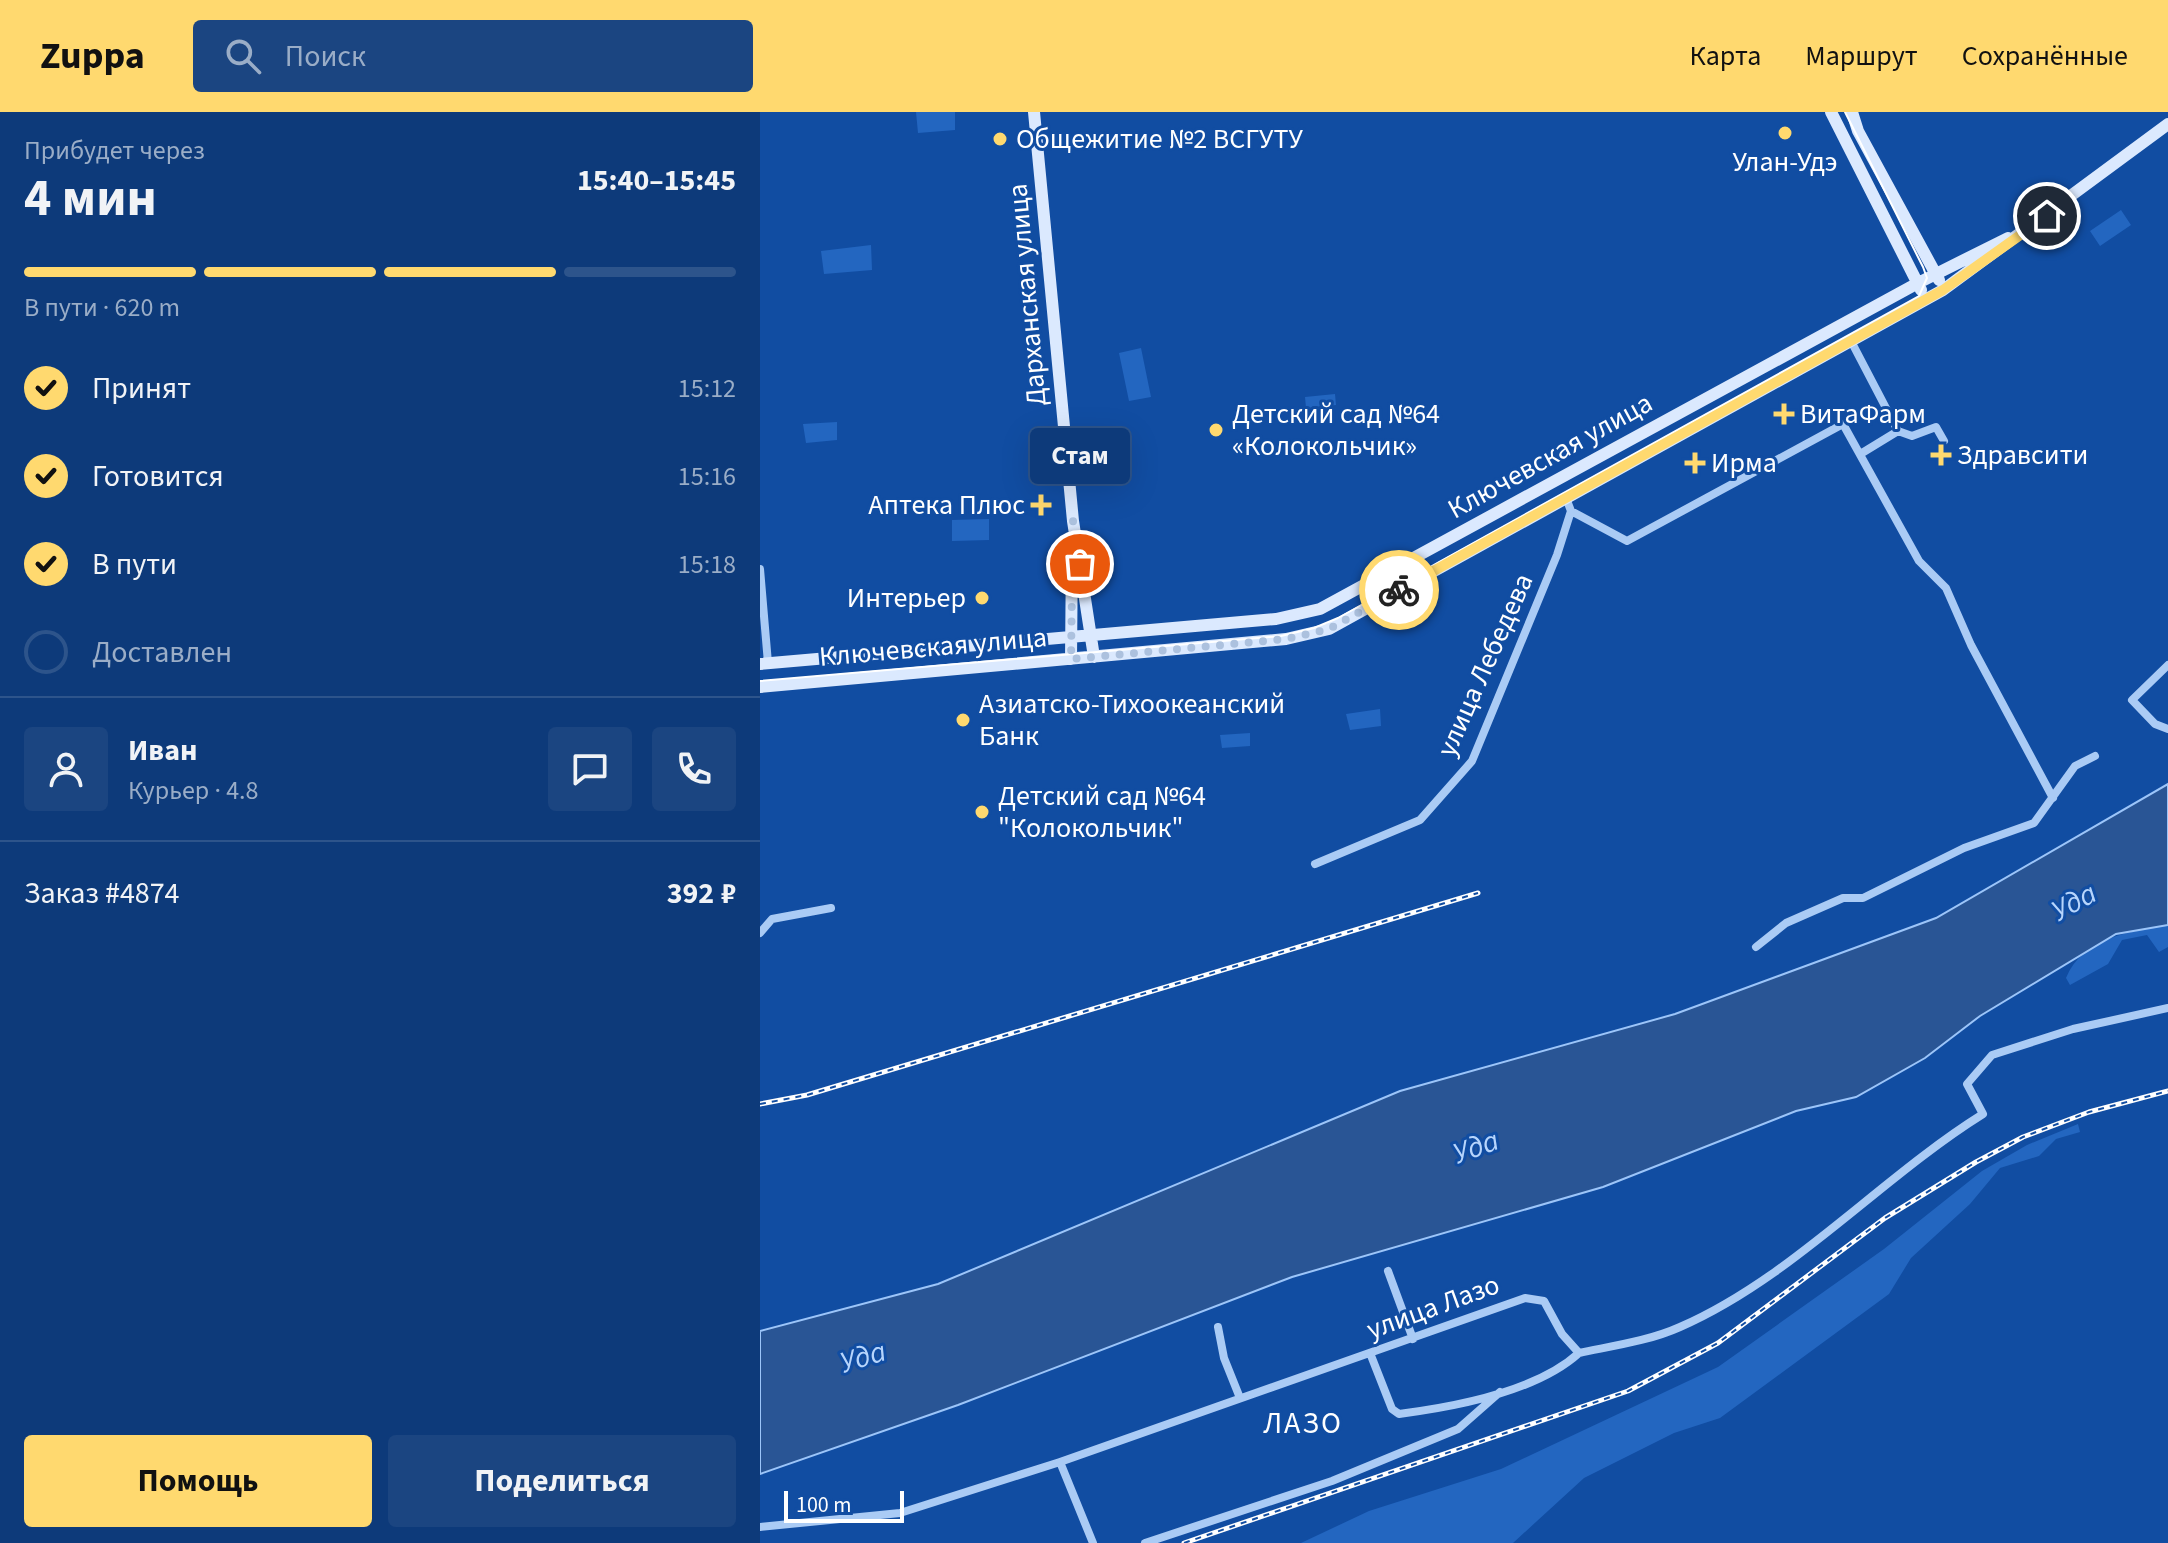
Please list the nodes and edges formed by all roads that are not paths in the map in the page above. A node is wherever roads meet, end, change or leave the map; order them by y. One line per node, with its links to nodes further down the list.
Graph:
1 (1034, 112): 15 (main road, Дарханская улица)
2 (1852, 113): 3 (main road); 6 (main road)
3 (1833, 116): 7 (main road)
4 (2168, 124): 5 (main road)
5 (2030, 229): 6 (main road, Ключевская улица); 8 (main road, Ключевская улица)
6 (1936, 273): 7 (main road, Ключевская улица); 8 (main road)
7 (1918, 283): 8 (main road); 17 (main road, Ключевская улица)
8 (1934, 295): 9 (main road, Ключевская улица)
9 (1851, 341): 10 (street); 13 (main road, Ключевская улица)
10 (1898, 431): 11 (street); 12 (street)
11 (1944, 441)
12 (1862, 453): 14 (street); 26 (street)
13 (1566, 498): 14 (street); 19 (main road, Ключевская улица)
14 (1571, 511): 27 (street, улица Лебедева)
15 (1073, 521): 17 (main road, Дарханская улица); 18 (main road, Дарханская улица)
16 (760, 569): 21 (street)
17 (1092, 634): 18 (main road, Ключевская улица); 19 (main road, Дарханская улица)
18 (1069, 636): 20 (main road, Дарханская улица); 21 (main road, Ключевская улица)
19 (1094, 657): 20 (main road, Ключевская улица)
20 (1071, 659): 23 (main road, Ключевская улица)
21 (764, 664)
22 (2168, 665): 24 (street)
23 (760, 687)
24 (2168, 729)
25 (2095, 756): 26 (street)
26 (2053, 798): 30 (street)
27 (1315, 864)
28 (831, 908): 29 (street)
29 (760, 933)
30 (1756, 947)
31 (2168, 1008): 36 (street)
32 (1388, 1271): 34 (street)
33 (1218, 1327): 38 (street)
34 (1413, 1339): 35 (street, улица Лазо); 36 (street, улица Лазо)
35 (1370, 1353): 37 (street); 38 (street, улица Лазо)
36 (1579, 1353): 37 (street)
37 (1500, 1392): 42 (street)
38 (1240, 1398): 39 (street, улица Лазо)
39 (1060, 1462): 40 (street, улица Лазо); 41 (street)
40 (760, 1527)
41 (1093, 1543)
42 (1145, 1543)

